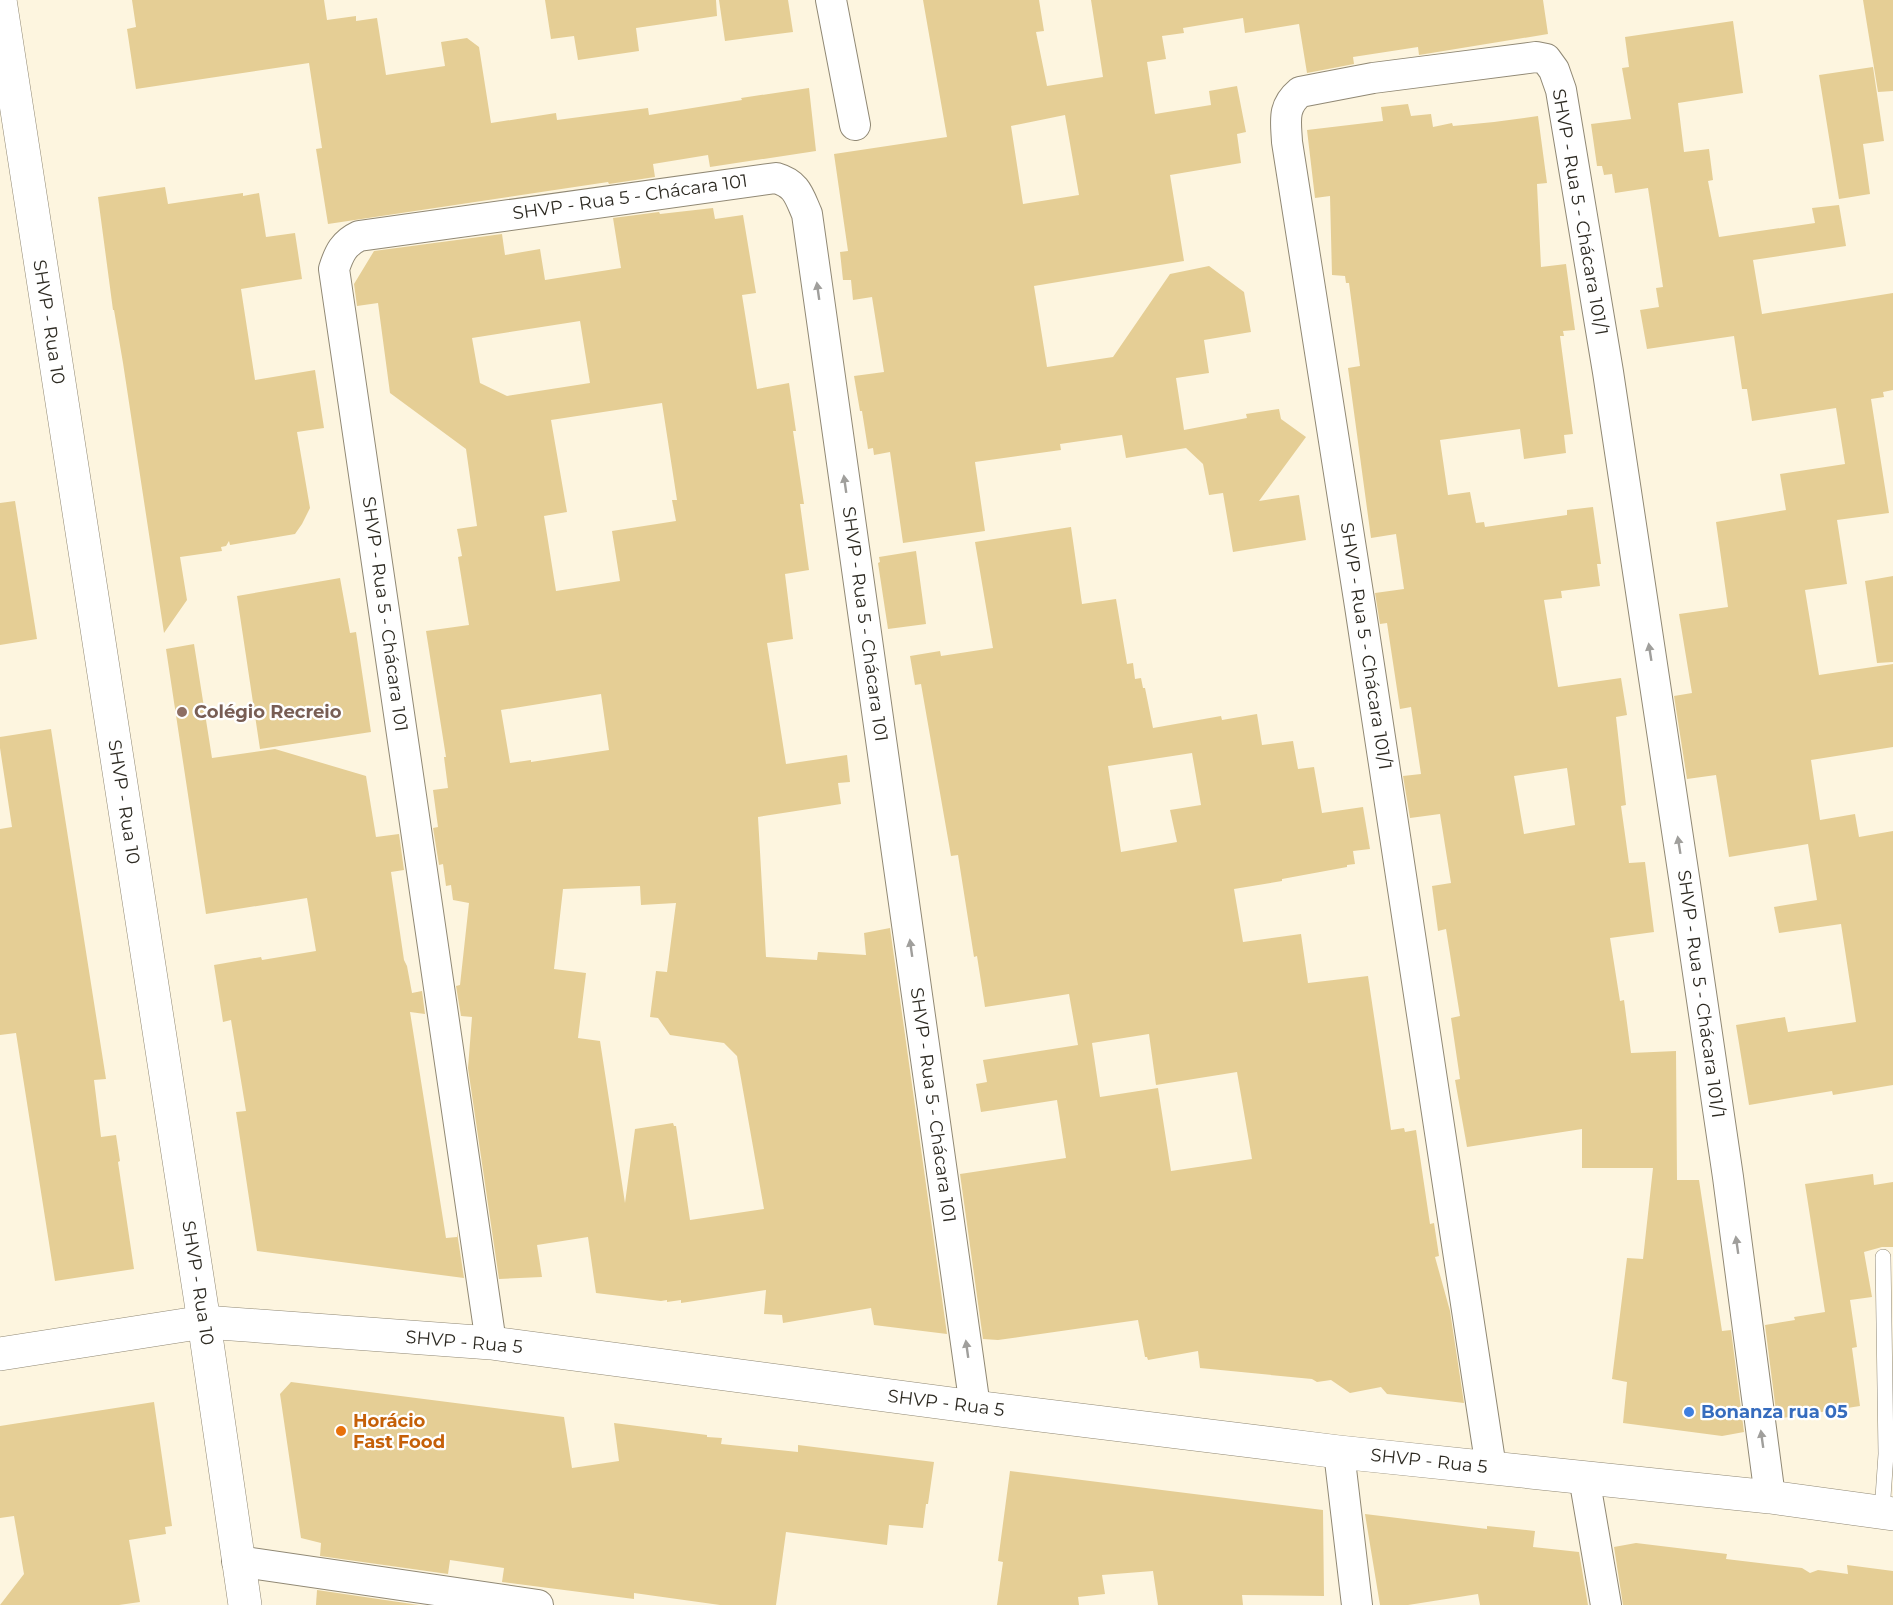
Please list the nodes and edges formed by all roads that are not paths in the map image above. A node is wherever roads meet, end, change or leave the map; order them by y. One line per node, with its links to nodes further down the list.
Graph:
1 (0, 0): 5 (street, SHVP - Rua 10)
2 (831, 0): 3 (street)
3 (855, 125)
4 (1883, 1257): 13 (lane)
5 (204, 1322): 6 (street, SHVP - Rua 5); 7 (street, SHVP - Rua 5); 14 (street, SHVP - Rua 10)
6 (491, 1343): 8 (street, SHVP - Rua 5); 8 (street, SHVP - Rua 5 - Chácara 101, one-way to 6)
7 (0, 1354)
8 (975, 1407): 9 (street, SHVP - Rua 5)
9 (1339, 1452): 10 (street, SHVP - Rua 5); 17 (street)
10 (1491, 1468): 11 (street, SHVP - Rua 5); 12 (street, SHVP - Rua 5 - Chácara 101/1, one-way to 10)
11 (1584, 1477): 12 (street, SHVP - Rua 5); 18 (street)
12 (1770, 1497): 13 (street, SHVP - Rua 5)
13 (1888, 1513)
14 (237, 1561): 15 (street, SHVP - Rua 10); 16 (street)
15 (244, 1605)
16 (538, 1605)
17 (1357, 1605)
18 (1606, 1605)

